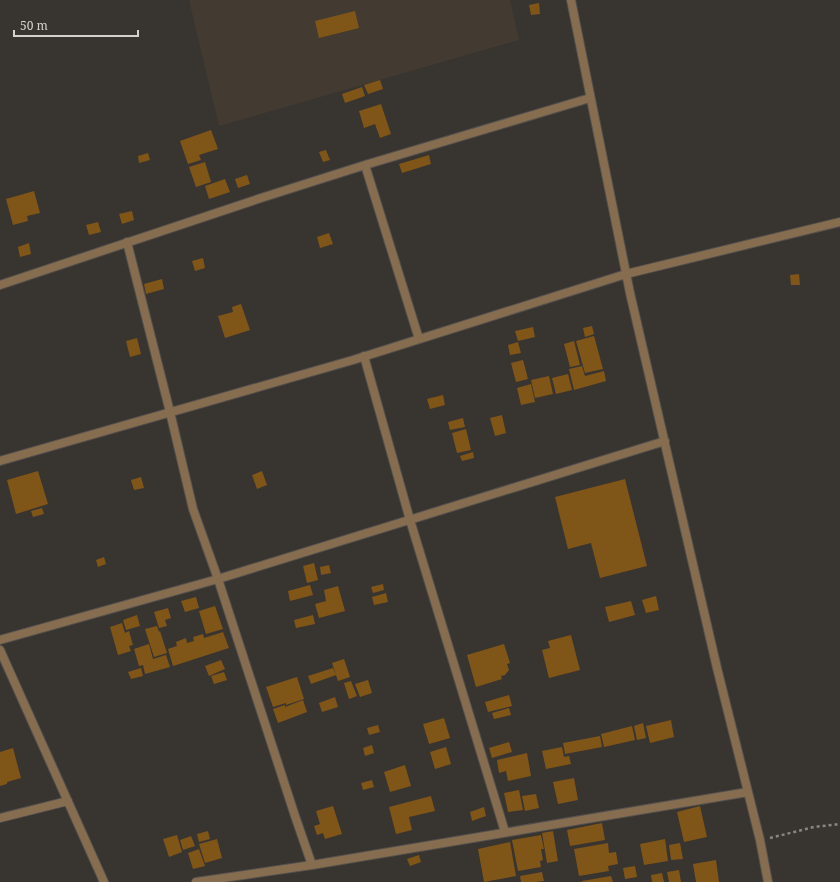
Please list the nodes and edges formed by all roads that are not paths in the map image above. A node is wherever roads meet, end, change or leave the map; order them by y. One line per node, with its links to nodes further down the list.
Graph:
1 (571, 0): 2 (street)
2 (590, 98): 3 (street); 6 (street)
3 (365, 165): 5 (street); 8 (street)
4 (840, 222): 6 (street)
5 (126, 242): 7 (street); 10 (street)
6 (626, 274): 8 (street); 11 (street)
7 (0, 285)
8 (419, 339): 9 (street)
9 (364, 356): 10 (street); 13 (street)
10 (170, 412): 12 (street); 14 (street)
11 (665, 441): 13 (street); 17 (street)
12 (0, 461)
13 (410, 520): 14 (street); 20 (street)
14 (218, 579): 15 (street); 21 (street)
15 (0, 640)
16 (0, 650): 18 (street)
17 (748, 792): 20 (street); 24 (street)
18 (68, 801): 19 (street); 22 (street)
19 (0, 818)
20 (505, 832): 21 (street)
21 (312, 865): 23 (street)
22 (104, 882)
23 (196, 882)
24 (768, 882)

